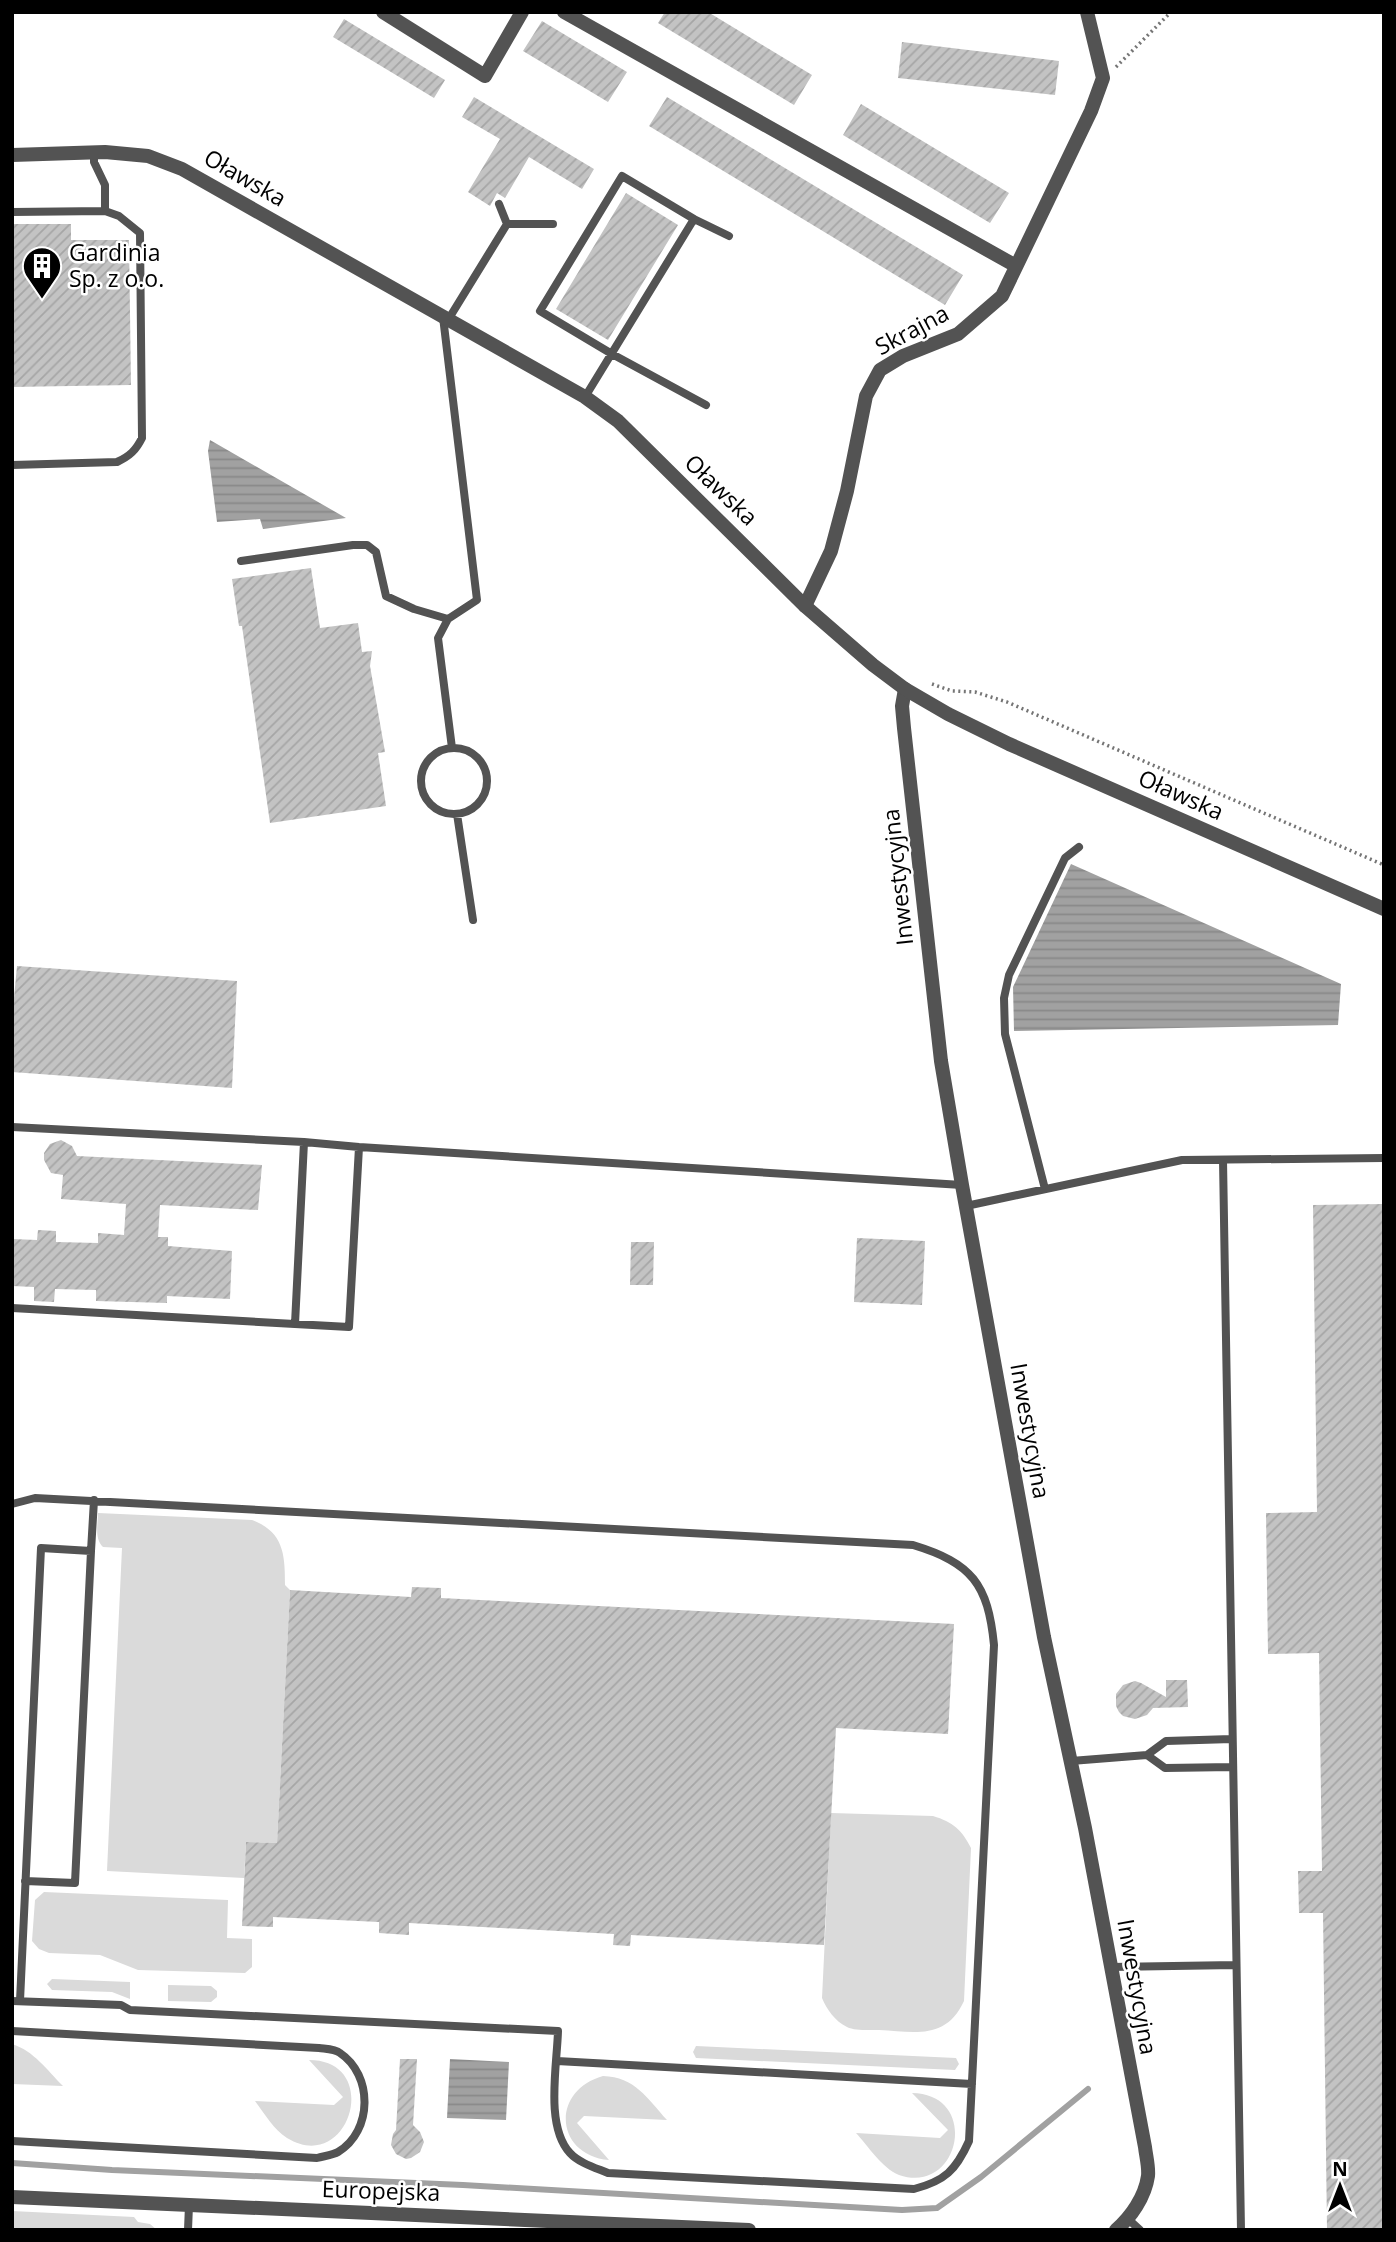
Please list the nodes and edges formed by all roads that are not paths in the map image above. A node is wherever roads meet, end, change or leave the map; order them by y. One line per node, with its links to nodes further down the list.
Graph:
1 (383, 12): 2 (street)
2 (522, 12)
3 (564, 12): 14 (street)
4 (1087, 12): 14 (street, Skrajna)
5 (94, 153): 6 (street, Oławska); 8 (lane); 15 (street, Oławska)
6 (12, 155)
7 (499, 204): 11 (lane)
8 (105, 211): 9 (lane); 19 (lane)
9 (12, 212)
10 (694, 219): 13 (lane); 16 (lane); 16 (lane)
11 (507, 224): 12 (lane); 15 (lane)
12 (553, 224)
13 (729, 236)
14 (1016, 267): 21 (street, Skrajna)
15 (446, 318): 17 (street, Oławska); 22 (lane)
16 (612, 354): 17 (lane); 18 (lane)
17 (585, 397): 21 (street, Oławska)
18 (706, 405)
19 (12, 465)
20 (241, 561): 22 (lane)
21 (805, 606): 23 (street, Oławska)
22 (449, 619): 24 (lane)
23 (905, 689): 27 (street, Oławska); 34 (street, Inwestycyjna)
24 (453, 748): 25 (lane); 25 (lane)
25 (457, 814): 28 (lane)
26 (1079, 847): 35 (lane)
27 (1384, 909)
28 (473, 920)
29 (12, 1127): 30 (lane)
30 (304, 1142): 31 (lane); 38 (lane)
31 (359, 1147): 34 (lane); 38 (lane)
32 (1384, 1158): 33 (lane)
33 (1223, 1160): 35 (lane); 42 (lane)
34 (962, 1185): 36 (street, Inwestycyjna)
35 (1045, 1189): 36 (lane)
36 (966, 1206): 44 (street, Inwestycyjna)
37 (12, 1308): 38 (lane)
38 (295, 1324)
39 (94, 1500): 40 (lane); 41 (lane); 52 (lane)
40 (12, 1504)
41 (91, 1551): 46 (lane); 46 (lane)
42 (1232, 1739): 43 (lane); 45 (lane)
43 (1147, 1755): 44 (lane); 45 (lane)
44 (1071, 1761): 48 (street, Inwestycyjna)
45 (1233, 1767): 47 (lane)
46 (25, 1881): 49 (lane)
47 (1236, 1965): 48 (lane); 61 (lane)
48 (1110, 1967): 56 (street, Inwestycyjna)
49 (16, 2001): 51 (lane)
50 (12, 2031): 53 (lane)
51 (557, 2061): 52 (lane); 52 (lane)
52 (972, 2084)
53 (12, 2141)
54 (12, 2197): 55 (street, Europejska)
55 (189, 2205): 57 (lane); 58 (street, Europejska)
56 (1128, 2220): 59 (street); 60 (lane)
57 (188, 2230)
58 (749, 2230)
59 (1116, 2230)
60 (1140, 2230)
61 (1241, 2230)

